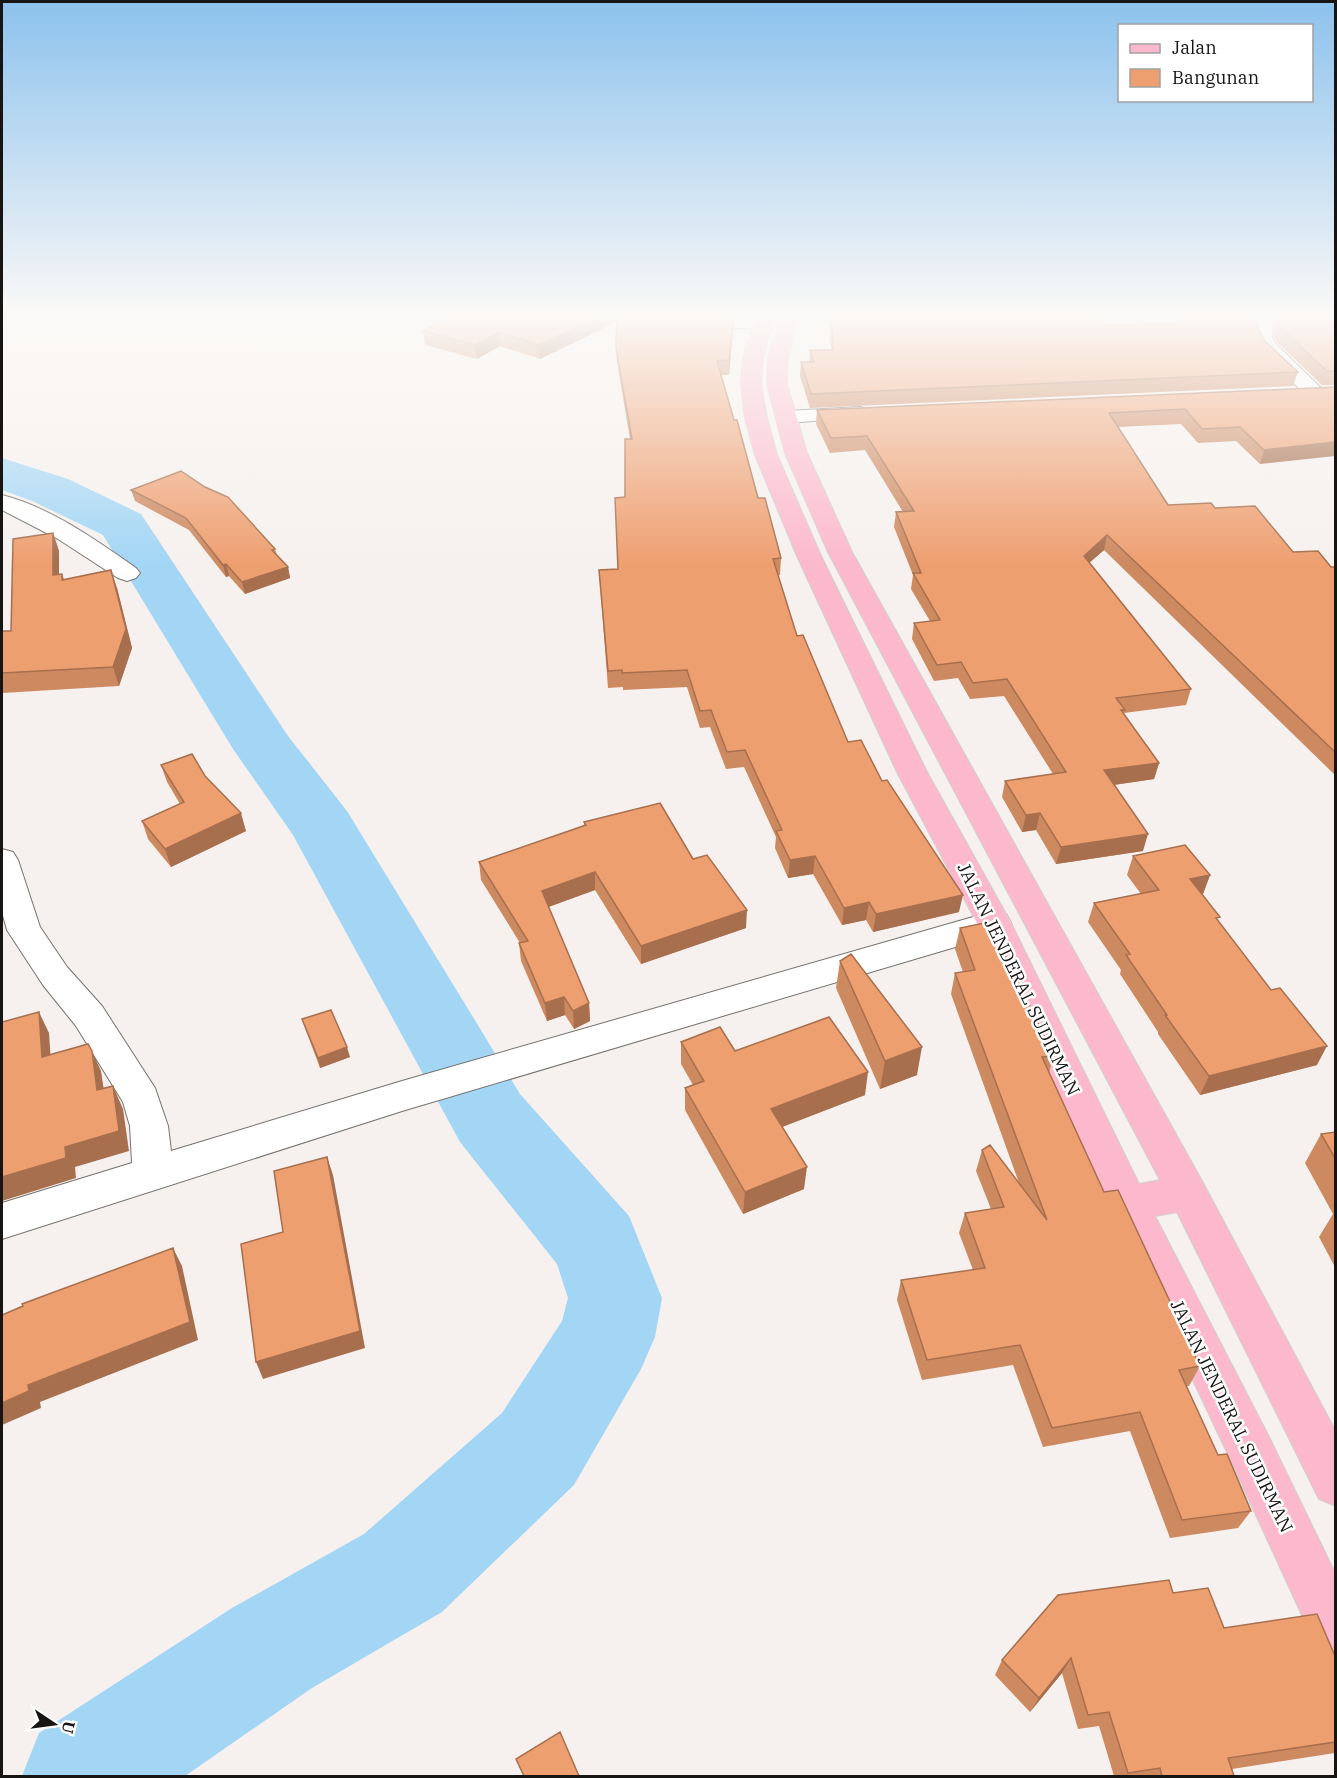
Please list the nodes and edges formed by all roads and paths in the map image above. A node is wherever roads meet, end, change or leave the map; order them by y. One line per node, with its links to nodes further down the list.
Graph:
1 (753, 398): 6 (main road, JALAN JENDERAL SUDIRMAN)
2 (781, 398): 4 (main road, JALAN JENDERAL SUDIRMAN)
3 (885, 411): 4 (street)
4 (787, 417): 6 (main road, JALAN JENDERAL SUDIRMAN)
5 (2, 502): 7 (street)
6 (825, 554): 9 (main road, JALAN JENDERAL SUDIRMAN); 11 (main road, JALAN JENDERAL SUDIRMAN)
7 (127, 573)
8 (5, 878): 10 (street)
9 (994, 923): 10 (street); 12 (main road, JALAN JENDERAL SUDIRMAN)
10 (153, 1173): 13 (street)
11 (1188, 1193): 12 (main road); 14 (main road, JALAN JENDERAL SUDIRMAN)
12 (1128, 1203): 15 (main road, JALAN JENDERAL SUDIRMAN)
13 (2, 1221)
14 (1335, 1482)
15 (1335, 1632)

